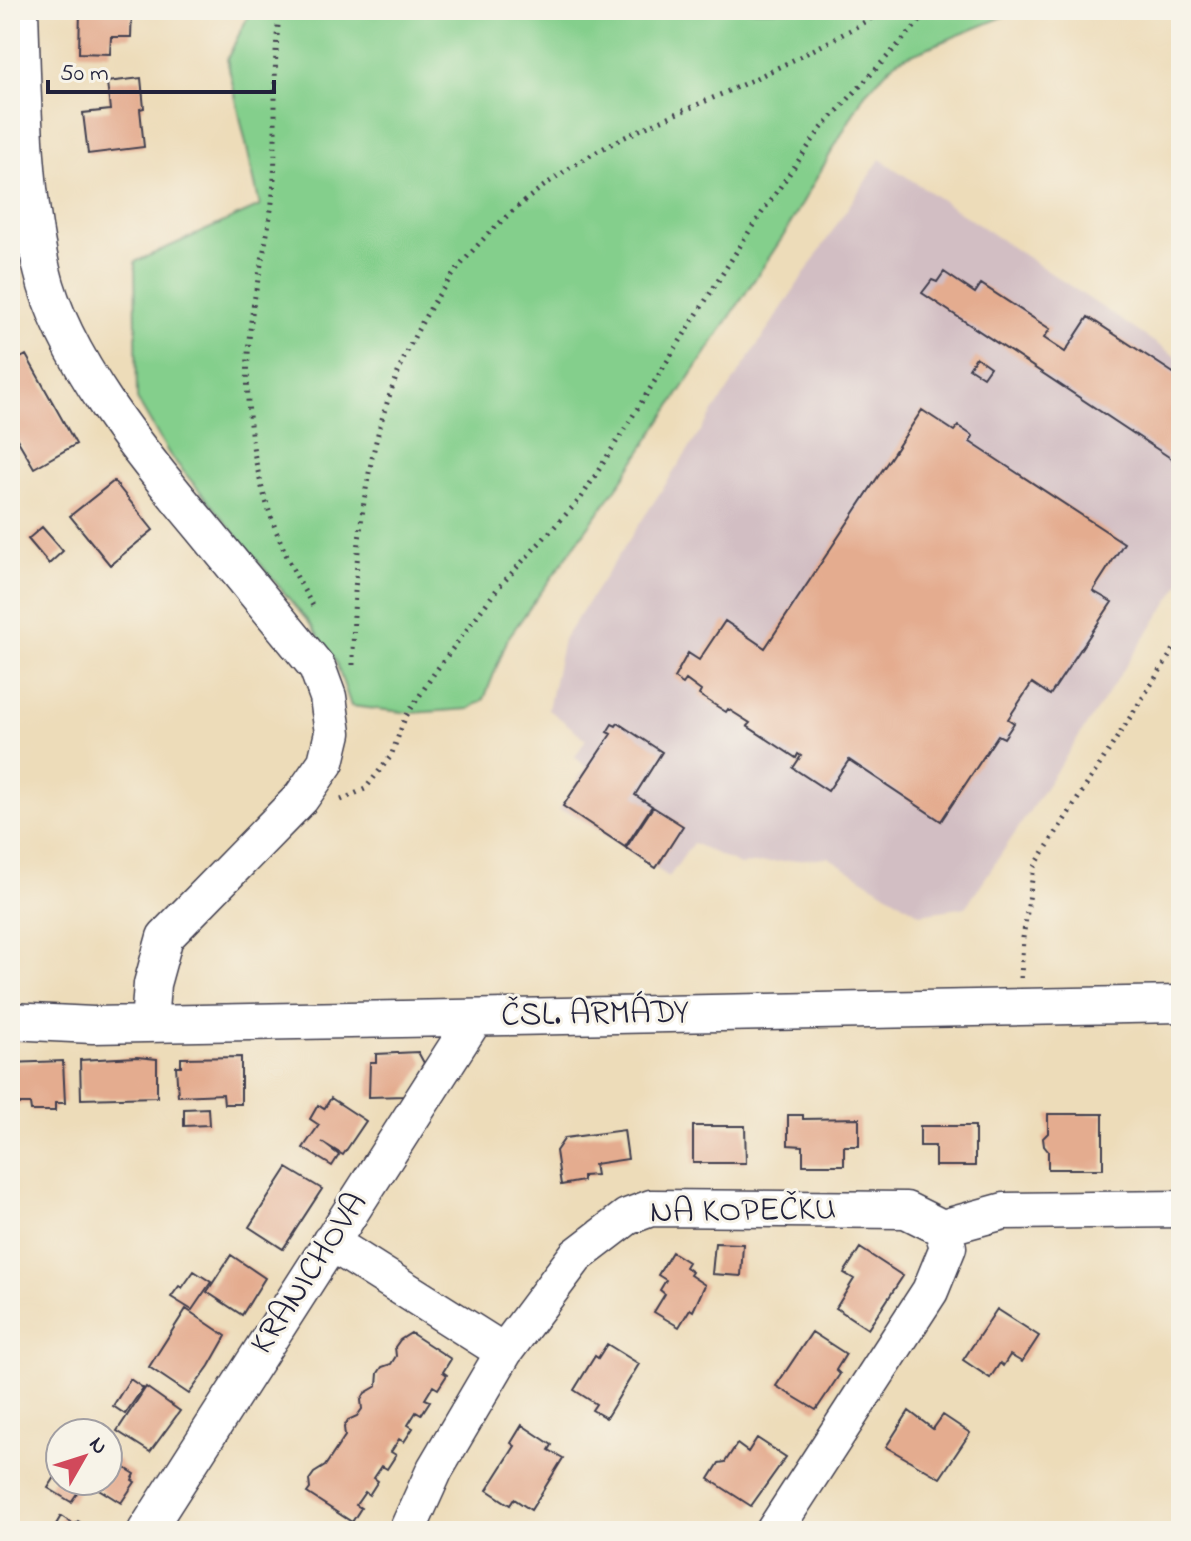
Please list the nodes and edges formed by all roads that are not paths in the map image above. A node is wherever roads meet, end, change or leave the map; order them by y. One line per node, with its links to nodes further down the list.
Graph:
1 (20, 10): 5 (street)
2 (1181, 1004): 3 (street, ČSL. ARMÁDY)
3 (475, 1018): 5 (street, ČSL. ARMÁDY); 8 (street, KRANICHOVA)
4 (10, 1021): 5 (street, ČSL. ARMÁDY)
5 (149, 1024)
6 (1181, 1209): 7 (street)
7 (942, 1228): 9 (street, NA KOPEČKU); 12 (street)
8 (330, 1242): 9 (street); 10 (street, KRANICHOVA)
9 (504, 1352): 11 (street, NA KOPEČKU)
10 (146, 1531)
11 (407, 1531)
12 (774, 1531)

